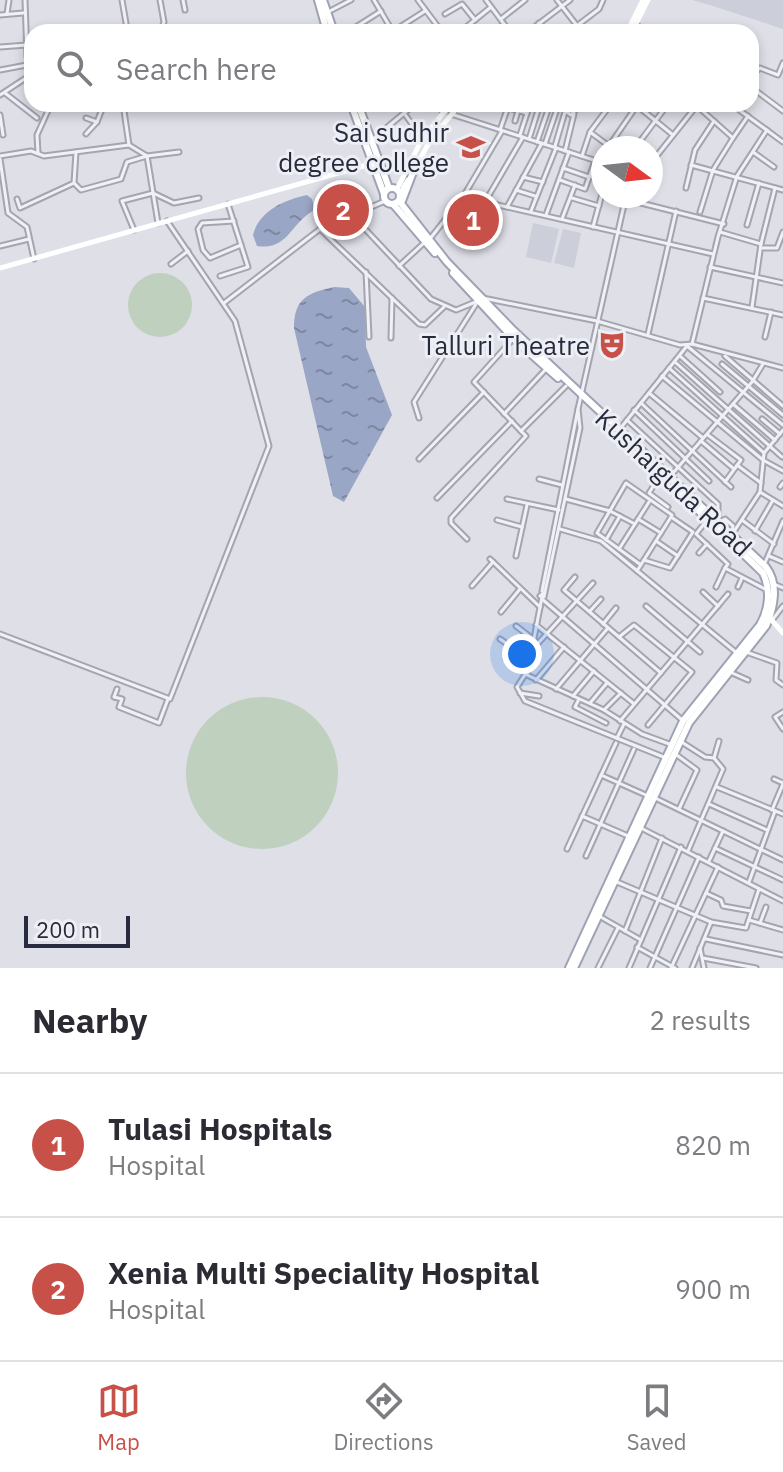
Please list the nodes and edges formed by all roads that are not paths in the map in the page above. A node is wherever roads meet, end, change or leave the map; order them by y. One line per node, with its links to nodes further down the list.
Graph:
1 (9, 0): 25 (street)
2 (25, 0): 24 (street)
3 (122, 0): 30 (street)
4 (160, 0): 33 (street)
5 (183, 0): 20 (street)
6 (321, 0): 23 (main road); 34 (main road)
7 (351, 0): 23 (street)
8 (374, 0): 21 (street)
9 (418, 0): 17 (street)
10 (430, 0): 17 (street)
11 (486, 0): 19 (street)
12 (557, 0): 18 (street)
13 (570, 0): 18 (street)
14 (603, 0): 44 (street)
15 (646, 0): 45 (street); 46 (street)
16 (523, 1): 29 (street)
17 (421, 5): 22 (street)
18 (562, 6): 31 (street); 43 (street)
19 (491, 7): 28 (street); 29 (street)
20 (185, 10)
21 (381, 11): 36 (street); 37 (street)
22 (425, 11): 38 (street); 39 (street)
23 (328, 12): 35 (main road)
24 (23, 13): 25 (street); 32 (street)
25 (7, 14): 27 (street)
26 (445, 14): 28 (street)
27 (0, 15)
28 (475, 20): 40 (street)
29 (502, 21): 41 (street); 42 (street)
30 (126, 23)
31 (539, 23)
32 (24, 24)
33 (163, 24)
34 (326, 24)
35 (332, 24)
36 (361, 24)
37 (388, 24)
38 (405, 24)
39 (435, 24)
40 (470, 24)
41 (500, 24)
42 (504, 24)
43 (576, 24)
44 (580, 24)
45 (634, 24)
46 (637, 24)
47 (24, 45): 48 (street)
48 (0, 47)
49 (783, 63): 53 (street)
50 (24, 66): 52 (street)
51 (759, 69): 53 (street)
52 (0, 70)
53 (781, 76)
54 (24, 79): 56 (street)
55 (759, 93): 58 (street)
56 (2, 94): 57 (street)
57 (24, 109)
58 (783, 111)
59 (28, 112): 86 (street)
60 (47, 112): 115 (street)
61 (101, 112): 91 (street)
62 (124, 112): 108 (street)
63 (354, 112): 120 (main road)
64 (361, 112): 103 (main road)
65 (441, 112): 142 (street)
66 (507, 112): 95 (street)
67 (517, 112): 88 (street)
68 (524, 112): 82 (street)
69 (537, 112): 104 (street)
70 (548, 112): 107 (street)
71 (554, 112): 107 (street)
72 (565, 112): 83 (street); 109 (street)
73 (605, 112): 96 (street)
74 (632, 112): 96 (street)
75 (645, 112): 89 (street)
76 (662, 112): 89 (street)
77 (691, 112): 99 (street)
78 (704, 112): 90 (street)
79 (742, 112): 85 (street)
80 (404, 113): 92 (street); 93 (street)
81 (450, 113): 95 (street); 123 (street)
82 (527, 113): 100 (street)
83 (574, 114): 113 (street)
84 (0, 115): 98 (street)
85 (748, 116): 94 (street); 102 (street)
86 (37, 118)
87 (86, 118): 91 (street)
88 (515, 121)
89 (655, 121): 99 (street); 101 (street)
90 (714, 121): 102 (street); 121 (street)
91 (97, 122): 97 (street)
92 (414, 127)
93 (385, 129): 103 (street); 105 (street)
94 (767, 130): 106 (street); 114 (street)
95 (501, 131): 100 (street); 144 (street)
96 (590, 132): 117 (street)
97 (86, 134)
98 (3, 135)
99 (673, 135): 110 (street)
100 (522, 136): 104 (street); 148 (street)
101 (644, 136)
102 (733, 138): 126 (street)
103 (373, 139): 142 (main road)
104 (529, 139): 107 (street)
105 (394, 140)
106 (783, 142)
107 (541, 143): 109 (street); 130 (street)
108 (129, 145): 111 (street); 116 (street)
109 (555, 148): 113 (street); 133 (street)
110 (663, 148)
111 (76, 152): 115 (street); 134 (street)
112 (179, 152): 116 (street)
113 (567, 152): 117 (street); 125 (street)
114 (753, 152): 124 (street); 129 (street)
115 (38, 154): 118 (street)
116 (147, 156): 134 (street); 141 (street)
117 (582, 157): 119 (street)
118 (0, 158): 160 (street)
119 (591, 160)
120 (374, 163): 122 (street); 127 (main road)
121 (691, 165): 126 (street); 137 (street)
122 (360, 167): 127 (street); 149 (street)
123 (415, 167): 142 (street); 154 (main road)
124 (774, 167)
125 (563, 168): 131 (street); 132 (street)
126 (713, 170): 129 (street); 159 (street)
127 (377, 172): 142 (main road)
128 (591, 172): 131 (street)
129 (737, 176): 135 (street); 169 (street)
130 (523, 177): 133 (street); 139 (street)
131 (589, 177): 136 (street)
132 (559, 180): 136 (street); 163 (street)
133 (543, 182): 143 (street)
134 (74, 183): 147 (street)
135 (759, 183): 138 (street); 170 (street)
136 (575, 185): 145 (street)
137 (686, 188)
138 (775, 188): 140 (street); 182 (street)
139 (516, 190): 143 (street); 151 (street)
140 (783, 190)
141 (153, 193): 146 (street); 168 (street); 173 (street)
142 (393, 196): 154 (main road, Kushaiguda Road); 161 (street); 178 (main road, Kushaiguda Road)
143 (537, 196): 157 (street)
144 (463, 197): 148 (street); 178 (street)
145 (570, 197): 150 (street); 164 (street)
146 (199, 198)
147 (17, 199)
148 (485, 202): 151 (street)
149 (228, 204): 153 (street); 167 (street)
150 (591, 204)
151 (507, 207): 157 (street)
152 (663, 207): 158 (street)
153 (214, 208): 165 (street); 166 (street)
154 (404, 208): 178 (main road, Kushaiguda Road)
155 (598, 208): 171 (street)
156 (623, 208): 174 (street)
157 (531, 211): 163 (street)
158 (676, 211): 169 (street); 179 (street)
159 (700, 212)
160 (8, 213): 162 (street); 177 (street)
161 (351, 213): 172 (street); 187 (street)
162 (0, 215)
163 (546, 215): 164 (street)
164 (562, 219): 171 (street)
165 (167, 220): 168 (street); 183 (street)
166 (217, 221): 167 (street); 180 (street)
167 (234, 221): 180 (street)
168 (158, 223): 173 (street)
169 (724, 224): 175 (street)
170 (747, 225)
171 (593, 227): 174 (street)
172 (320, 229): 190 (street); 197 (street)
173 (134, 230): 185 (street)
174 (618, 232): 179 (street); 202 (street)
175 (720, 232): 182 (street); 184 (street)
176 (783, 232): 182 (street)
177 (29, 239): 181 (street); 185 (street)
178 (427, 241): 187 (street); 196 (main road, Kushaiguda Road)
179 (667, 244): 184 (street); 203 (street)
180 (241, 245): 191 (street)
181 (0, 246)
182 (762, 246): 192 (street)
183 (188, 251): 186 (street); 197 (street)
184 (713, 254): 188 (street)
185 (34, 259): 189 (street)
186 (171, 264)
187 (399, 266): 198 (street)
188 (710, 267): 192 (street); 195 (street)
189 (0, 268)
190 (366, 272): 194 (street); 204 (street)
191 (220, 276)
192 (757, 277): 193 (street); 199 (street)
193 (783, 283)
194 (392, 298): 198 (street); 206 (street)
195 (703, 298): 199 (street); 208 (street)
196 (480, 299): 198 (street); 202 (street); 207 (main road, Kushaiguda Road); 225 (main road, Kushaiguda Road); 234 (street)
197 (224, 303): 366 (street)
198 (444, 307)
199 (751, 308): 200 (street)
200 (771, 312): 201 (street); 205 (street)
201 (783, 315)
202 (597, 321): 203 (street); 225 (street)
203 (648, 334): 208 (street)
204 (369, 337)
205 (765, 337)
206 (391, 338)
207 (514, 339): 214 (main road, Kushaiguda Road); 221 (street)
208 (689, 345): 209 (street); 210 (street); 223 (street)
209 (722, 354): 213 (street); 218 (street)
210 (680, 356): 211 (street); 222 (street)
211 (675, 362): 215 (street); 230 (street)
212 (722, 364): 220 (street)
213 (763, 364): 216 (street); 218 (street)
214 (547, 368): 219 (main road, Kushaiguda Road); 231 (street)
215 (669, 368): 217 (street); 233 (street)
216 (783, 368)
217 (662, 376): 224 (street); 238 (street)
218 (752, 382): 220 (street); 228 (street)
219 (566, 386): 225 (main road, Kushaiguda Road); 241 (street)
220 (748, 387): 223 (street); 232 (street)
221 (484, 392): 231 (street); 249 (street)
222 (720, 392)
223 (743, 392): 227 (street); 240 (street)
224 (649, 393): 226 (street); 243 (street)
225 (581, 397): 239 (main road, Kushaiguda Road); 255 (main road, Kushaiguda Road); 260 (street)
226 (641, 403): 229 (street); 246 (street)
227 (733, 404): 230 (street); 244 (street)
228 (783, 406)
229 (634, 410): 236 (street); 250 (street)
230 (728, 410): 233 (street); 245 (street)
231 (504, 414): 237 (street)
232 (783, 415)
233 (723, 416): 238 (street); 247 (street)
234 (419, 418)
235 (762, 419): 240 (street)
236 (627, 420): 239 (street); 253 (street)
237 (512, 421): 241 (street); 263 (street)
238 (717, 422): 242 (street); 251 (street)
239 (619, 430): 255 (main road, Kushaiguda Road)
240 (782, 430): 244 (street)
241 (521, 431): 287 (street)
242 (707, 434): 243 (street); 252 (street)
243 (702, 440): 246 (street); 252 (street)
244 (775, 440): 245 (street)
245 (770, 447): 247 (street); 248 (street)
246 (692, 451): 250 (street); 258 (street)
247 (764, 453): 251 (street)
248 (782, 457)
249 (419, 459)
250 (685, 459): 253 (street); 257 (street)
251 (763, 460): 254 (street); 259 (street)
252 (735, 467): 258 (street); 259 (street)
253 (677, 468): 255 (street); 280 (street)
254 (783, 471)
255 (666, 477): 270 (street); 276 (main road, Kushaiguda Road); 280 (main road, Kushaiguda Road)
256 (539, 479): 260 (street)
257 (709, 481)
258 (725, 482): 261 (street)
259 (761, 483): 262 (street)
260 (566, 486): 265 (street); 271 (street)
261 (731, 487)
262 (760, 492): 266 (street); 278 (street)
263 (437, 498)
264 (507, 499): 268 (street)
265 (566, 499): 271 (street); 272 (street)
266 (773, 500): 269 (street); 284 (street)
267 (649, 502): 275 (street)
268 (527, 503): 271 (street); 282 (street)
269 (783, 506)
270 (668, 507)
271 (560, 511): 283 (street)
272 (610, 511): 273 (street); 274 (street); 289 (street)
273 (620, 516): 281 (street); 289 (street)
274 (671, 517): 285 (street); 297 (street)
275 (638, 519): 281 (street); 285 (street)
276 (708, 519): 292 (street); 314 (main road, Kushaiguda Road)
277 (497, 520): 282 (street)
278 (742, 520): 284 (street); 286 (street)
279 (783, 521): 288 (street)
280 (718, 523): 286 (main road, Kushaiguda Road)
281 (635, 524): 294 (street)
282 (522, 527): 296 (street)
283 (557, 528): 304 (street); 317 (street)
284 (755, 531): 293 (street)
285 (661, 533): 290 (street)
286 (732, 535): 302 (main road, Kushaiguda Road)
287 (467, 539)
288 (777, 539): 291 (street); 293 (street)
289 (606, 540): 294 (street)
290 (656, 541): 297 (street); 299 (street)
291 (783, 541)
292 (707, 544): 295 (street); 303 (street)
293 (775, 545): 298 (street)
294 (619, 549): 301 (street)
295 (699, 553)
296 (516, 556)
297 (678, 556): 299 (street)
298 (769, 556): 300 (street); 302 (street)
299 (644, 560): 301 (street)
300 (783, 562)
301 (641, 565): 304 (street)
302 (764, 565): 308 (main road, Kushaiguda Road)
303 (725, 568): 306 (street); 310 (street)
304 (637, 571): 330 (street)
305 (575, 577): 319 (street)
306 (742, 578): 311 (street); 314 (street)
307 (593, 583): 319 (street)
308 (774, 584): 312 (street); 328 (main road)
309 (472, 586): 313 (street)
310 (716, 587)
311 (738, 587)
312 (783, 588)
313 (520, 589): 323 (street); 325 (street)
314 (768, 591): 328 (main road)
315 (703, 592): 321 (street)
316 (728, 594): 321 (street)
317 (543, 595): 323 (street); 327 (street)
318 (601, 599): 326 (street)
319 (576, 601): 326 (street); 327 (street)
320 (646, 606): 340 (street)
321 (718, 606): 330 (street)
322 (783, 606): 328 (street)
323 (540, 607): 331 (street)
324 (616, 608): 329 (street)
325 (501, 612)
326 (590, 613): 329 (street)
327 (562, 617): 336 (street); 341 (street)
328 (769, 617): 334 (street); 345 (main road); 346 (main road)
329 (603, 624): 333 (street)
330 (703, 624): 340 (street); 346 (street)
331 (536, 625): 336 (street); 339 (street)
332 (516, 626): 339 (street)
333 (608, 628): 337 (street); 341 (street)
334 (783, 633)
335 (0, 634): 366 (street)
336 (548, 634): 342 (street); 343 (street)
337 (619, 637): 347 (street); 354 (street)
338 (500, 639): 349 (street)
339 (533, 639): 343 (street)
340 (688, 641): 344 (street); 347 (street)
341 (594, 644): 350 (street); 361 (street)
342 (564, 647): 350 (street); 355 (street)
343 (531, 652): 349 (street)
344 (700, 652)
345 (746, 652): 352 (main road); 358 (street)
346 (738, 654): 373 (main road)
347 (674, 658): 354 (street); 370 (street)
348 (506, 659): 353 (street)
349 (529, 659): 353 (street)
350 (580, 660): 351 (street); 360 (street)
351 (594, 671): 357 (street); 365 (street)
352 (730, 672): 356 (street); 379 (main road)
353 (526, 673): 355 (street); 362 (street)
354 (661, 673): 361 (street)
355 (536, 680): 360 (street)
356 (748, 680)
357 (607, 683): 363 (street); 368 (street)
358 (783, 685)
359 (117, 689): 366 (street)
360 (556, 689): 365 (street)
361 (647, 689): 369 (street); 370 (street)
362 (518, 693): 364 (street); 378 (street)
363 (621, 693): 369 (street); 371 (street)
364 (539, 696)
365 (573, 696): 367 (street)
366 (168, 699)
367 (579, 699): 368 (street); 375 (street)
368 (590, 703): 371 (street)
369 (634, 704): 374 (street)
370 (665, 705): 373 (street); 376 (street)
371 (604, 710): 374 (street)
372 (783, 712): 377 (street)
373 (683, 721): 382 (main road)
374 (622, 722): 378 (street); 382 (street)
375 (606, 723)
376 (648, 725)
377 (783, 729)
378 (616, 741): 383 (street); 385 (street)
379 (680, 741): 382 (main road); 384 (street)
380 (719, 741): 384 (street)
381 (634, 749): 387 (street)
382 (673, 749): 383 (main road); 390 (main road); 392 (street)
383 (666, 758): 390 (main road)
384 (714, 758): 389 (street)
385 (601, 775): 387 (street); 395 (street)
386 (774, 779): 388 (street)
387 (619, 782): 390 (street); 397 (street)
388 (783, 784): 393 (street)
389 (717, 787): 391 (street); 393 (street)
390 (650, 796): 392 (street); 398 (main road); 401 (main road)
391 (709, 804): 396 (street); 399 (street)
392 (679, 809): 396 (street)
393 (773, 810): 394 (street); 399 (street)
394 (783, 814)
395 (582, 816): 397 (street); 405 (street)
396 (701, 821): 400 (street); 407 (street)
397 (600, 824): 401 (street); 408 (street)
398 (639, 827): 402 (street); 412 (main road)
399 (767, 830): 406 (street)
400 (723, 831): 404 (street); 406 (street)
401 (628, 836): 412 (main road)
402 (662, 838): 403 (street); 419 (street)
403 (681, 847): 407 (street); 421 (street)
404 (715, 848): 411 (street); 414 (street)
405 (567, 849)
406 (761, 849): 410 (street); 414 (street)
407 (688, 851): 409 (street)
408 (586, 856)
409 (699, 857): 411 (street); 423 (street)
410 (783, 860)
411 (709, 862): 413 (street)
412 (619, 863): 415 (main road); 442 (main road)
413 (718, 867): 417 (street); 420 (street)
414 (755, 867): 416 (street); 417 (street)
415 (614, 880): 419 (street); 427 (main road)
416 (783, 880)
417 (749, 884): 418 (street)
418 (759, 889): 422 (street); 425 (street)
419 (641, 892): 421 (street); 433 (street)
420 (705, 893): 425 (street); 426 (street)
421 (658, 899): 423 (street); 435 (street)
422 (783, 901)
423 (677, 907): 426 (street); 439 (street)
424 (766, 907): 430 (street)
425 (751, 911): 428 (street)
426 (694, 915): 429 (street); 441 (street)
427 (598, 916): 431 (street); 442 (main road)
428 (749, 920): 429 (street); 430 (street)
429 (711, 922): 434 (street)
430 (760, 923): 432 (street)
431 (618, 927): 433 (street); 443 (street)
432 (783, 930)
433 (625, 931): 435 (street)
434 (706, 939): 437 (street); 438 (street)
435 (641, 940): 436 (street)
436 (637, 947): 439 (street); 444 (street)
437 (700, 948): 440 (street); 446 (street)
438 (783, 955)
439 (655, 956): 441 (street); 445 (street)
440 (703, 958): 447 (street); 448 (street)
441 (672, 967)
442 (572, 968)
443 (598, 968)
444 (629, 968)
445 (650, 968)
446 (692, 968)
447 (704, 968)
448 (756, 968)

